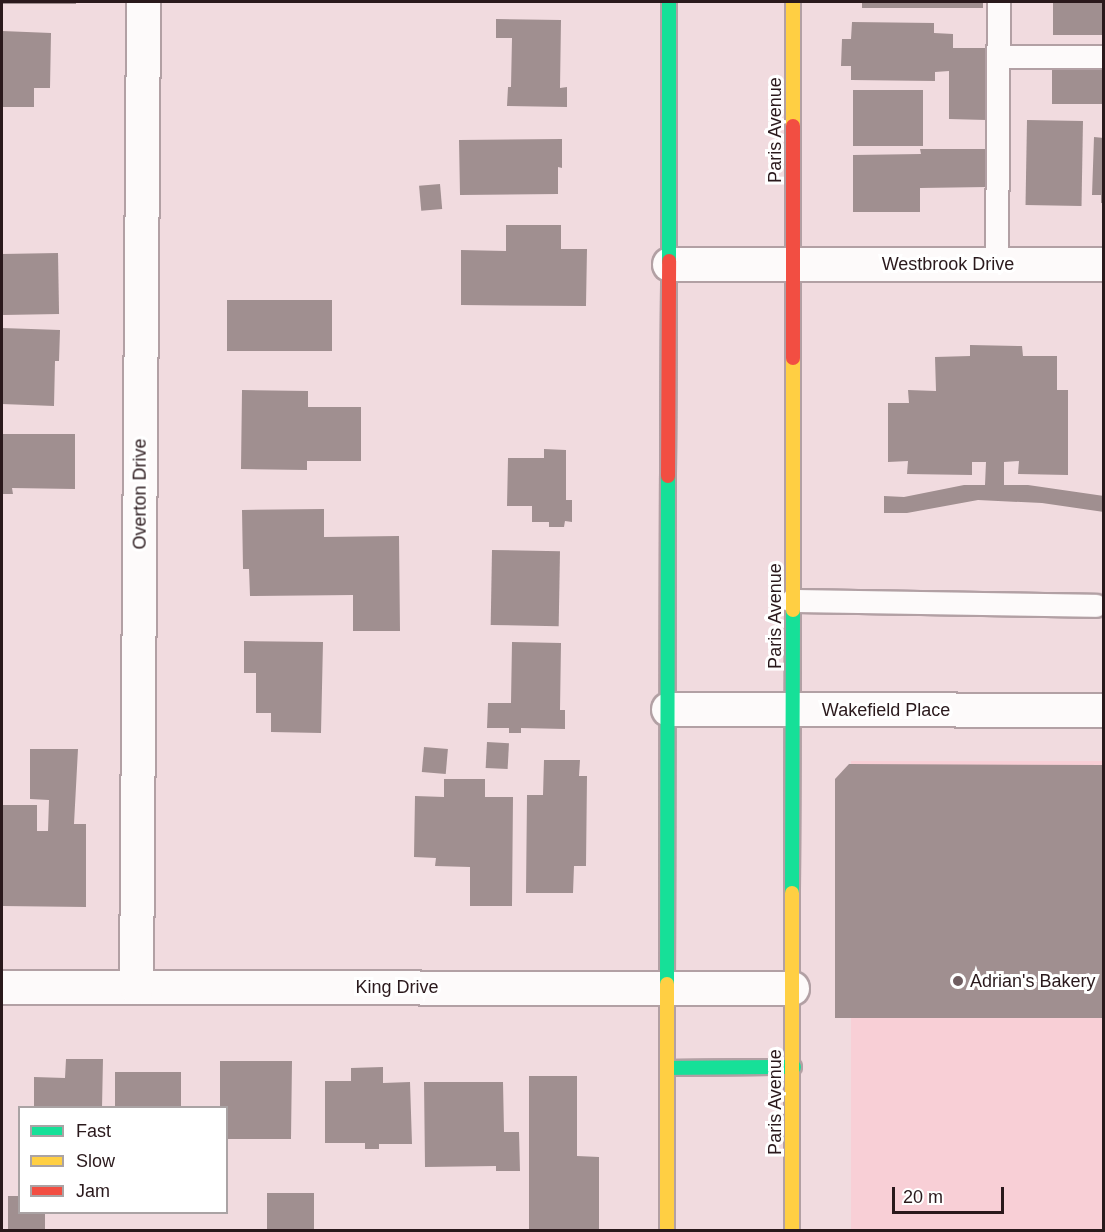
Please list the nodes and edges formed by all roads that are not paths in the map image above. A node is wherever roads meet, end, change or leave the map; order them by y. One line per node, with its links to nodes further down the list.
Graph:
1 (143, 2): 17 (street, Overton Drive)
2 (669, 2): 7 (street)
3 (793, 2): 8 (street, Paris Avenue)
4 (999, 2): 5 (lane)
5 (999, 57): 6 (lane); 9 (lane)
6 (1104, 57)
7 (669, 264): 8 (street, Westbrook Drive); 13 (street)
8 (793, 264): 9 (street, Westbrook Drive); 11 (street, Paris Avenue)
9 (997, 264): 10 (street, Westbrook Drive)
10 (1104, 264)
11 (792, 602): 12 (lane); 14 (street, Paris Avenue)
12 (1096, 606)
13 (668, 709): 14 (street, Wakefield Place); 18 (street)
14 (793, 709): 15 (street, Wakefield Place); 19 (street, Paris Avenue)
15 (1104, 710)
16 (2, 987): 17 (street, King Drive)
17 (136, 987): 18 (street, King Drive)
18 (668, 987): 19 (street, King Drive); 21 (street)
19 (792, 988): 20 (street, Paris Avenue)
20 (794, 1067): 21 (street); 23 (street, Paris Avenue)
21 (668, 1068): 22 (street)
22 (668, 1230)
23 (792, 1230)

